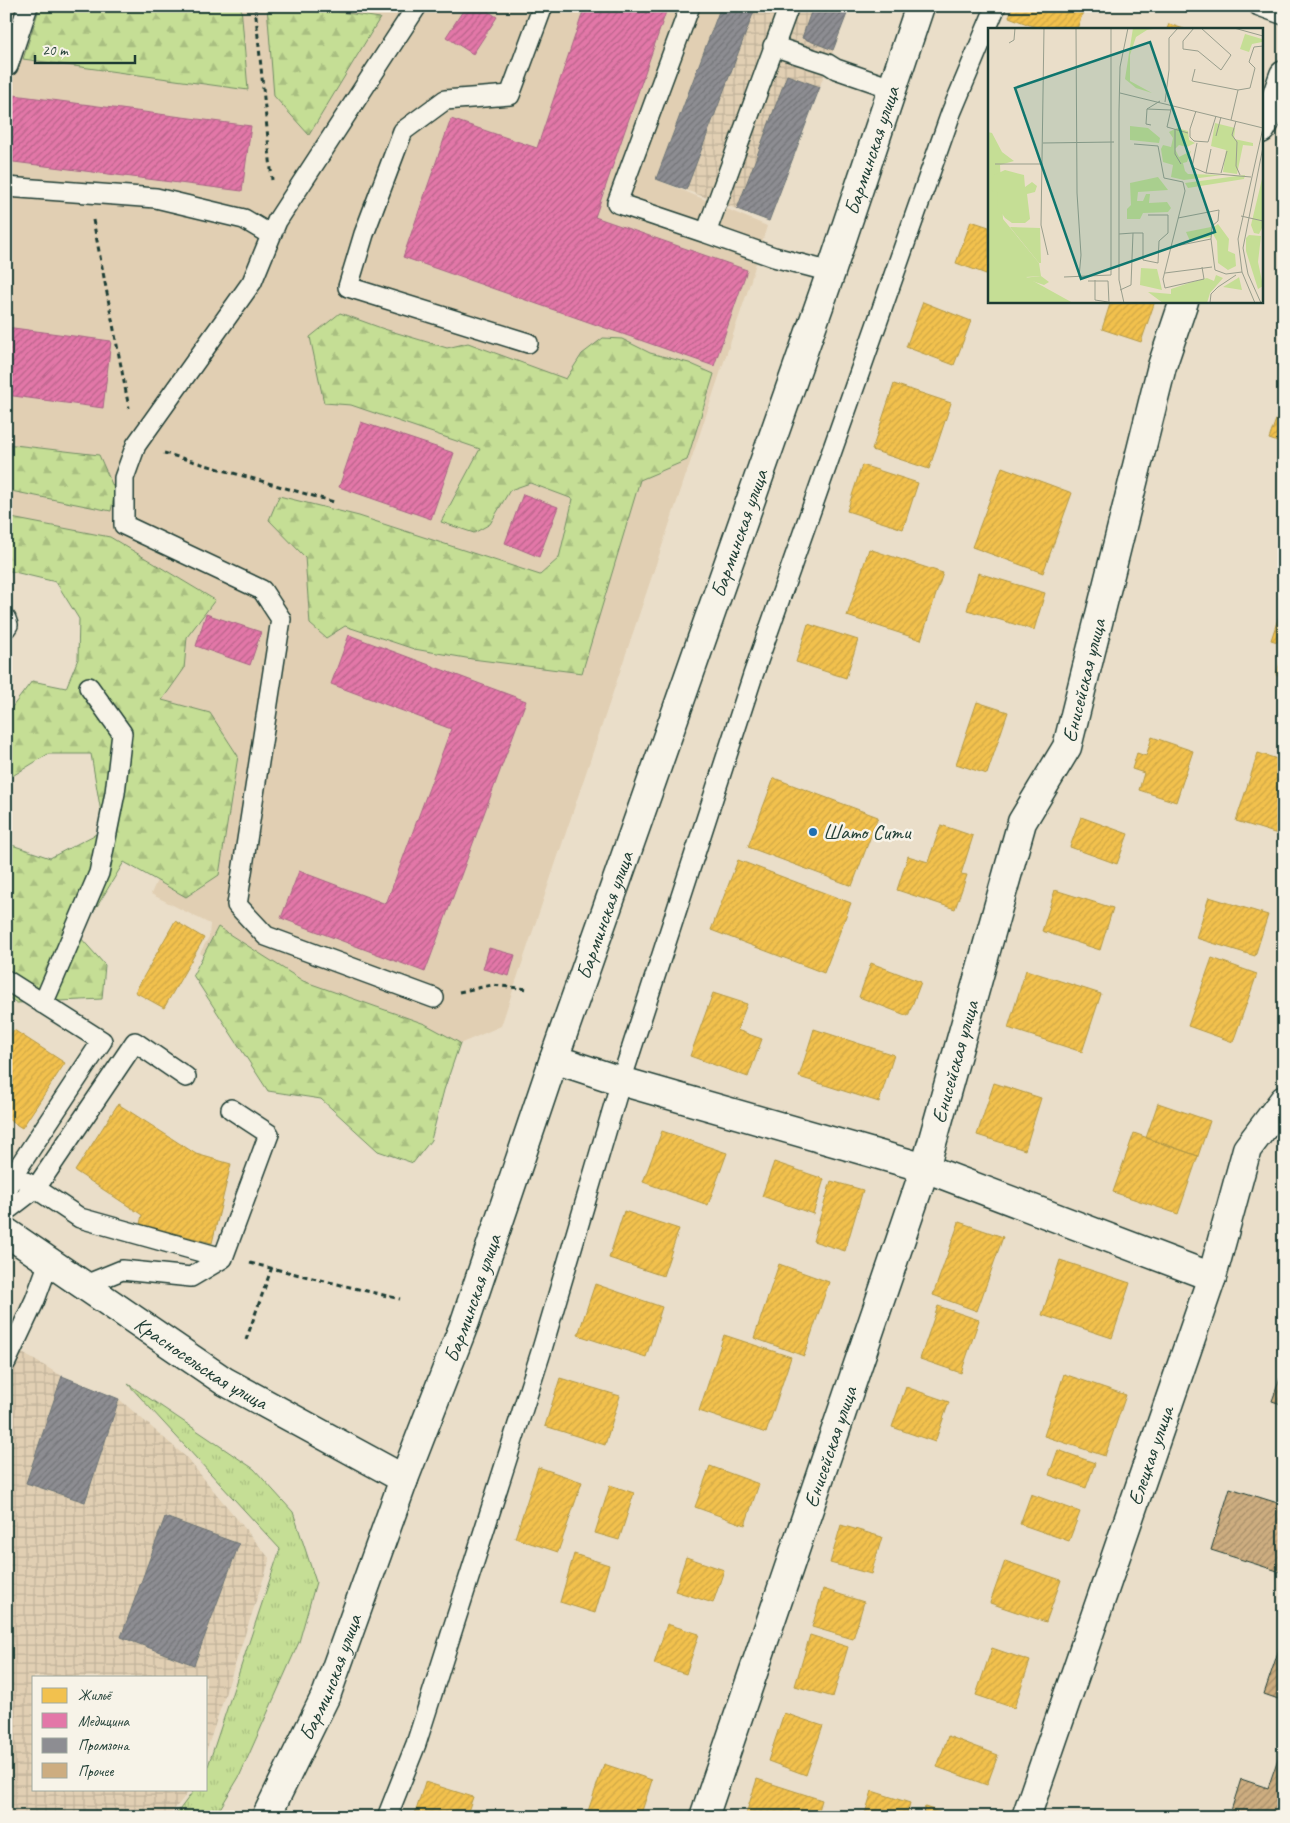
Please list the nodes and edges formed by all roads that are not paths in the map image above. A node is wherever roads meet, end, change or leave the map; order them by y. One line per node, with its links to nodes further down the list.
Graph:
1 (28, 6): 11 (lane)
2 (417, 6): 16 (lane)
3 (543, 6): 20 (lane)
4 (690, 6): 17 (lane)
5 (789, 6): 10 (lane)
6 (920, 6): 13 (street, Барминская улица)
7 (996, 6): 29 (lane)
8 (1258, 6): 9 (lane)
9 (1284, 15)
10 (773, 46): 13 (lane); 17 (lane)
11 (6, 67)
12 (1284, 75): 14 (street)
13 (894, 89): 18 (street, Барминская улица)
14 (1262, 127)
15 (6, 187): 16 (lane)
16 (274, 228): 25 (lane)
17 (706, 233): 18 (lane)
18 (831, 272): 27 (street, Барминская улица)
19 (1184, 302): 32 (street, Енисейская улица)
20 (528, 343)
21 (6, 619): 22 (lane)
22 (6, 628)
23 (89, 687): 26 (lane)
24 (6, 980): 26 (lane)
25 (434, 998)
26 (43, 1004): 33 (lane)
27 (554, 1059): 29 (street); 42 (street, Барминская улица)
28 (186, 1077): 34 (lane)
29 (621, 1081): 32 (street); 44 (lane)
30 (1284, 1100): 39 (street, Елецкая улица)
31 (232, 1109): 37 (lane)
32 (925, 1168): 39 (street); 45 (street, Енисейская улица)
33 (10, 1183): 34 (lane)
34 (36, 1188): 35 (lane); 37 (lane)
35 (6, 1211)
36 (6, 1232): 38 (street, Красносельская улица)
37 (223, 1258): 40 (lane)
38 (49, 1262): 40 (street, Красносельская улица); 41 (lane)
39 (1212, 1277): 46 (street, Елецкая улица)
40 (83, 1286): 42 (street, Красносельская улица)
41 (6, 1362)
42 (404, 1480): 43 (street, Барминская улица)
43 (266, 1817)
44 (386, 1817)
45 (704, 1817)
46 (1026, 1817)

